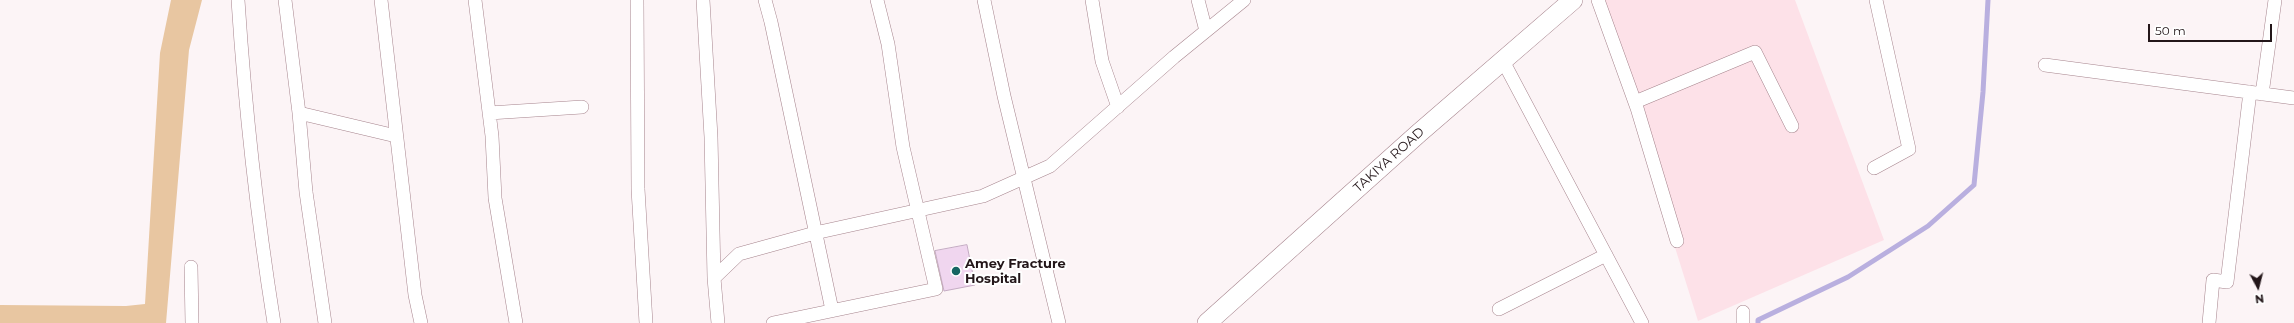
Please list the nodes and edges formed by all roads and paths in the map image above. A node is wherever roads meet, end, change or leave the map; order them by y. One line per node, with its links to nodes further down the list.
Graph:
1 (238, 0): 40 (street)
2 (285, 0): 25 (street)
3 (381, 0): 28 (street)
4 (475, 0): 26 (street)
5 (638, 0): 44 (street)
6 (703, 0): 36 (street)
7 (765, 0): 32 (street)
8 (877, 0): 31 (street)
9 (984, 0): 30 (street)
10 (1092, 0): 24 (street)
11 (1198, 0): 17 (street)
12 (1244, 0): 17 (street)
13 (1573, 0): 18 (main road, TAKIYA ROAD)
14 (1598, 0): 22 (street)
15 (1876, 0): 29 (street)
16 (2275, 0): 20 (street)
17 (1206, 31): 24 (street)
18 (1503, 60): 34 (street); 48 (main road, TAKIYA ROAD)
19 (2045, 65): 20 (street)
20 (2256, 93): 21 (street); 50 (street)
21 (2294, 98)
22 (1635, 102): 27 (street); 33 (street)
23 (582, 107): 26 (street)
24 (1118, 107): 30 (street)
25 (299, 113): 28 (street); 41 (street)
26 (489, 113): 43 (street)
27 (1792, 126)
28 (396, 136): 42 (street)
29 (1874, 168)
30 (1024, 178): 31 (street); 47 (street)
31 (918, 211): 32 (street); 38 (street)
32 (816, 233): 36 (street); 38 (street)
33 (1677, 241)
34 (1606, 255): 37 (street); 49 (street)
35 (191, 267): 39 (street)
36 (714, 278): 45 (street)
37 (1499, 309)
38 (832, 310): 46 (street)
39 (192, 323)
40 (274, 323)
41 (325, 323)
42 (421, 323)
43 (516, 323)
44 (646, 323)
45 (718, 323)
46 (773, 323)
47 (1060, 323)
48 (1207, 323)
49 (1642, 323)
50 (2209, 323)

